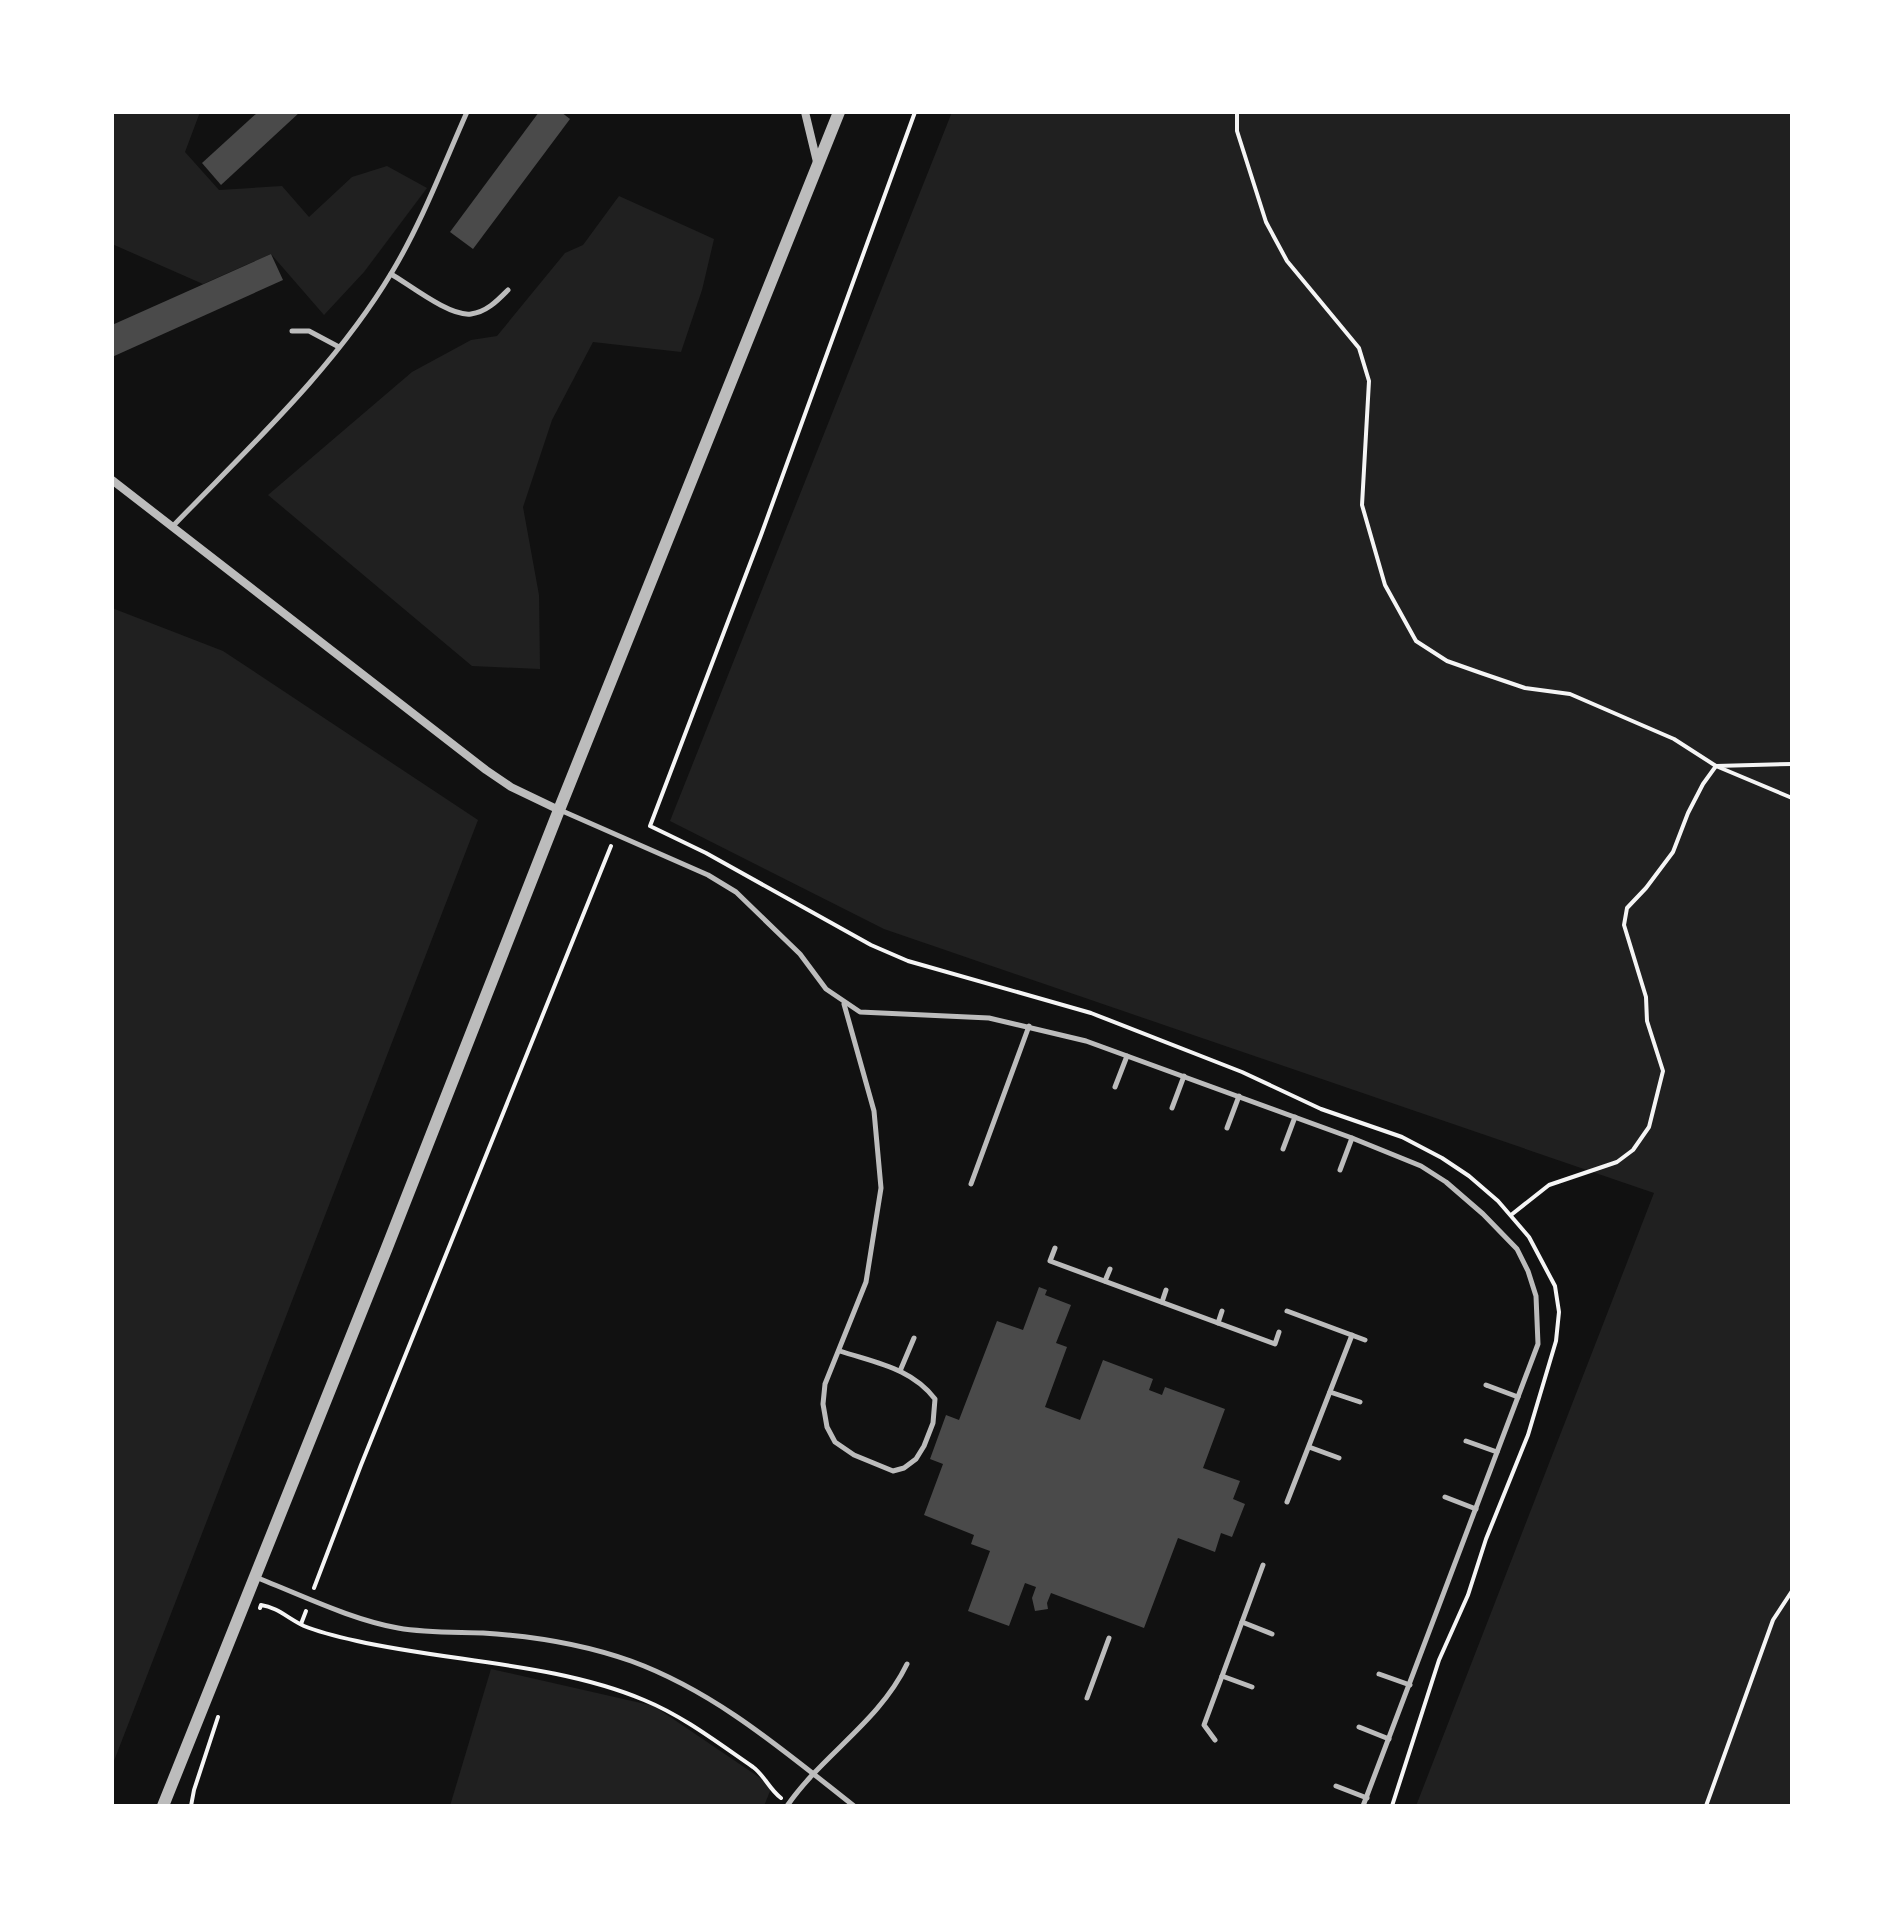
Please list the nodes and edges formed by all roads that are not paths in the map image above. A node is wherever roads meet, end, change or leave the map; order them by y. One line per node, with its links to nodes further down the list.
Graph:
1 (467, 112): 5 (lane)
2 (805, 112): 4 (street)
3 (839, 112): 4 (street)
4 (818, 168): 11 (street)
5 (391, 274): 6 (lane); 8 (lane)
6 (508, 290)
7 (292, 331): 8 (lane)
8 (339, 347): 10 (lane)
9 (112, 480): 10 (street)
10 (173, 526): 11 (street)
11 (559, 810): 12 (lane); 51 (street)
12 (843, 1003): 13 (lane); 37 (lane)
13 (1029, 1026): 14 (lane); 24 (lane)
14 (1127, 1056): 15 (lane); 16 (lane)
15 (1184, 1076): 17 (lane); 18 (lane)
16 (1115, 1087)
17 (1239, 1096): 19 (lane); 20 (lane)
18 (1172, 1108)
19 (1295, 1117): 21 (lane); 22 (lane)
20 (1227, 1128)
21 (1352, 1138): 23 (lane); 41 (lane)
22 (1283, 1149)
23 (1340, 1170)
24 (971, 1184)
25 (1055, 1248): 27 (lane)
26 (1110, 1269): 27 (lane)
27 (1105, 1281): 29 (lane)
28 (1166, 1290): 29 (lane)
29 (1162, 1302): 32 (lane)
30 (1222, 1311): 32 (lane)
31 (1287, 1311): 34 (lane)
32 (1218, 1323): 33 (lane)
33 (1279, 1332)
34 (1352, 1335): 36 (lane); 40 (lane)
35 (914, 1338): 38 (lane)
36 (1365, 1340)
37 (840, 1351): 38 (lane); 38 (lane)
38 (900, 1371)
39 (1486, 1385): 41 (lane)
40 (1330, 1392): 42 (lane); 44 (lane)
41 (1518, 1397): 45 (lane)
42 (1360, 1402)
43 (1466, 1441): 45 (lane)
44 (1309, 1447): 46 (lane); 48 (lane)
45 (1497, 1452): 49 (lane)
46 (1339, 1458)
47 (1445, 1497): 49 (lane)
48 (1287, 1502)
49 (1476, 1509): 58 (lane)
50 (1263, 1565): 52 (lane)
51 (254, 1576): 64 (lane); 68 (street)
52 (1242, 1622): 53 (lane); 57 (lane)
53 (1272, 1634)
54 (1109, 1638): 60 (lane)
55 (907, 1664): 64 (lane)
56 (1379, 1674): 58 (lane)
57 (1222, 1676): 59 (lane); 63 (lane)
58 (1410, 1685): 62 (lane)
59 (1252, 1687)
60 (1087, 1698)
61 (1359, 1727): 62 (lane)
62 (1389, 1739): 66 (lane)
63 (1215, 1740)
64 (813, 1774): 67 (lane); 69 (lane)
65 (1336, 1786): 66 (lane)
66 (1367, 1798): 70 (lane)
67 (788, 1805)
68 (163, 1806)
69 (854, 1806)
70 (1363, 1806)

